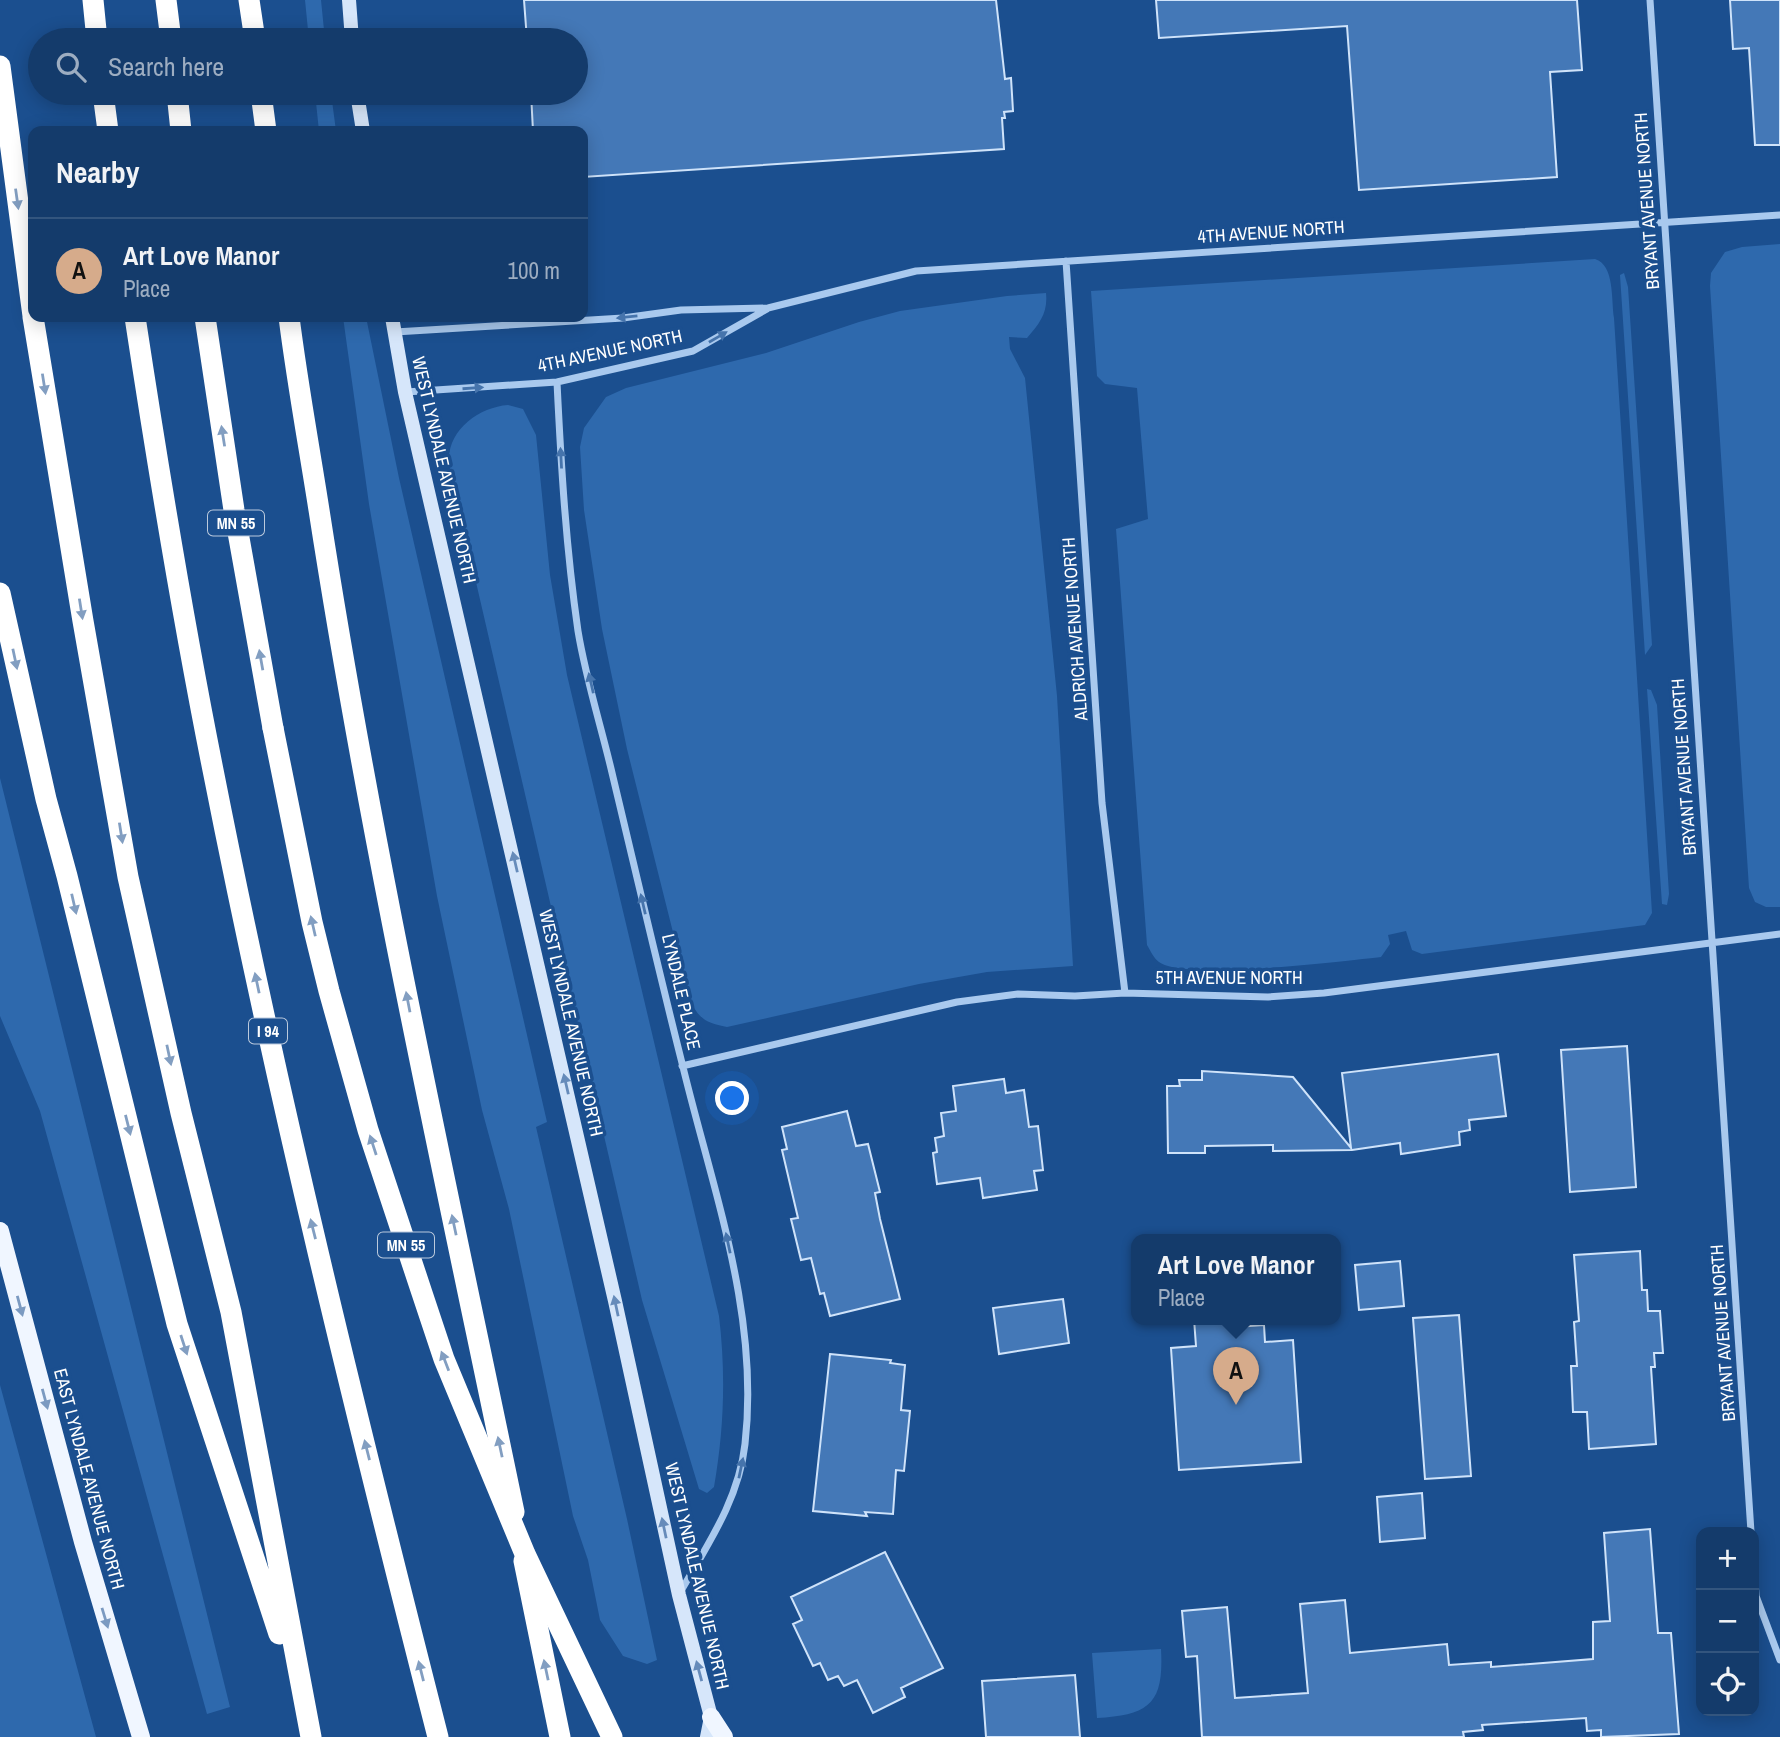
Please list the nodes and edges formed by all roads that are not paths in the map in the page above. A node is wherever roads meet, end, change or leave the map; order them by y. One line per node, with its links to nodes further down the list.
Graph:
1 (93, 0): 6 (highway)
2 (166, 0): 7 (highway)
3 (249, 0): 8 (highway)
4 (349, 0): 9 (main road)
5 (1650, 0): 20 (street, BRYANT AVENUE NORTH)
6 (96, 28)
7 (169, 28)
8 (253, 28)
9 (351, 28)
10 (1, 75): 22 (highway, one-way to 22)
11 (105, 105): 15 (highway)
12 (178, 105): 16 (highway)
13 (263, 105): 17 (highway)
14 (359, 105): 18 (main road)
15 (107, 126)
16 (180, 126)
17 (265, 126)
18 (362, 126)
19 (1780, 215): 20 (street, 4TH AVENUE NORTH)
20 (1664, 223): 21 (street, 4TH AVENUE NORTH); 36 (street, BRYANT AVENUE NORTH)
21 (1066, 261): 23 (street, 4TH AVENUE NORTH); 37 (street, ALDRICH AVENUE NORTH)
22 (28, 278)
23 (768, 308): 24 (street, 4TH AVENUE NORTH, one-way to 24); 32 (street, 4TH AVENUE NORTH, one-way to 23)
24 (588, 320)
25 (34, 322): 44 (highway, one-way to 44)
26 (136, 322): 48 (highway, I 94, one-way to 26)
27 (206, 322): 50 (highway, MN 55, one-way to 27, bridge)
28 (290, 322): 49 (highway, one-way to 28)
29 (393, 322): 31 (main road, WEST LYNDALE AVENUE NORTH)
30 (558, 322): 31 (street, 4TH AVENUE NORTH, one-way to 31)
31 (394, 332): 33 (main road, WEST LYNDALE AVENUE NORTH)
32 (557, 382): 33 (street, 4TH AVENUE NORTH, one-way to 32); 38 (street, LYNDALE PLACE, one-way to 32)
33 (405, 392): 42 (main road, WEST LYNDALE AVENUE NORTH, one-way to 33)
34 (0, 593): 44 (highway, one-way to 44)
35 (1780, 934): 36 (street, 5TH AVENUE NORTH)
36 (1711, 944): 37 (street, 5TH AVENUE NORTH); 40 (street, BRYANT AVENUE NORTH)
37 (1125, 993): 38 (street, 5TH AVENUE NORTH)
38 (682, 1066): 42 (street, LYNDALE PLACE, one-way to 38)
39 (0, 1231): 46 (main road, EAST LYNDALE AVENUE NORTH, one-way to 46)
40 (1751, 1527)
41 (1756, 1590): 43 (street)
42 (679, 1595): 45 (main road, WEST LYNDALE AVENUE NORTH, one-way to 42)
43 (1780, 1660)
44 (305, 1714): 47 (highway)
45 (712, 1717): 51 (main road, WEST LYNDALE AVENUE NORTH); 52 (main road)
46 (141, 1737)
47 (311, 1737)
48 (438, 1737)
49 (561, 1737)
50 (612, 1737)
51 (707, 1737)
52 (724, 1737)

